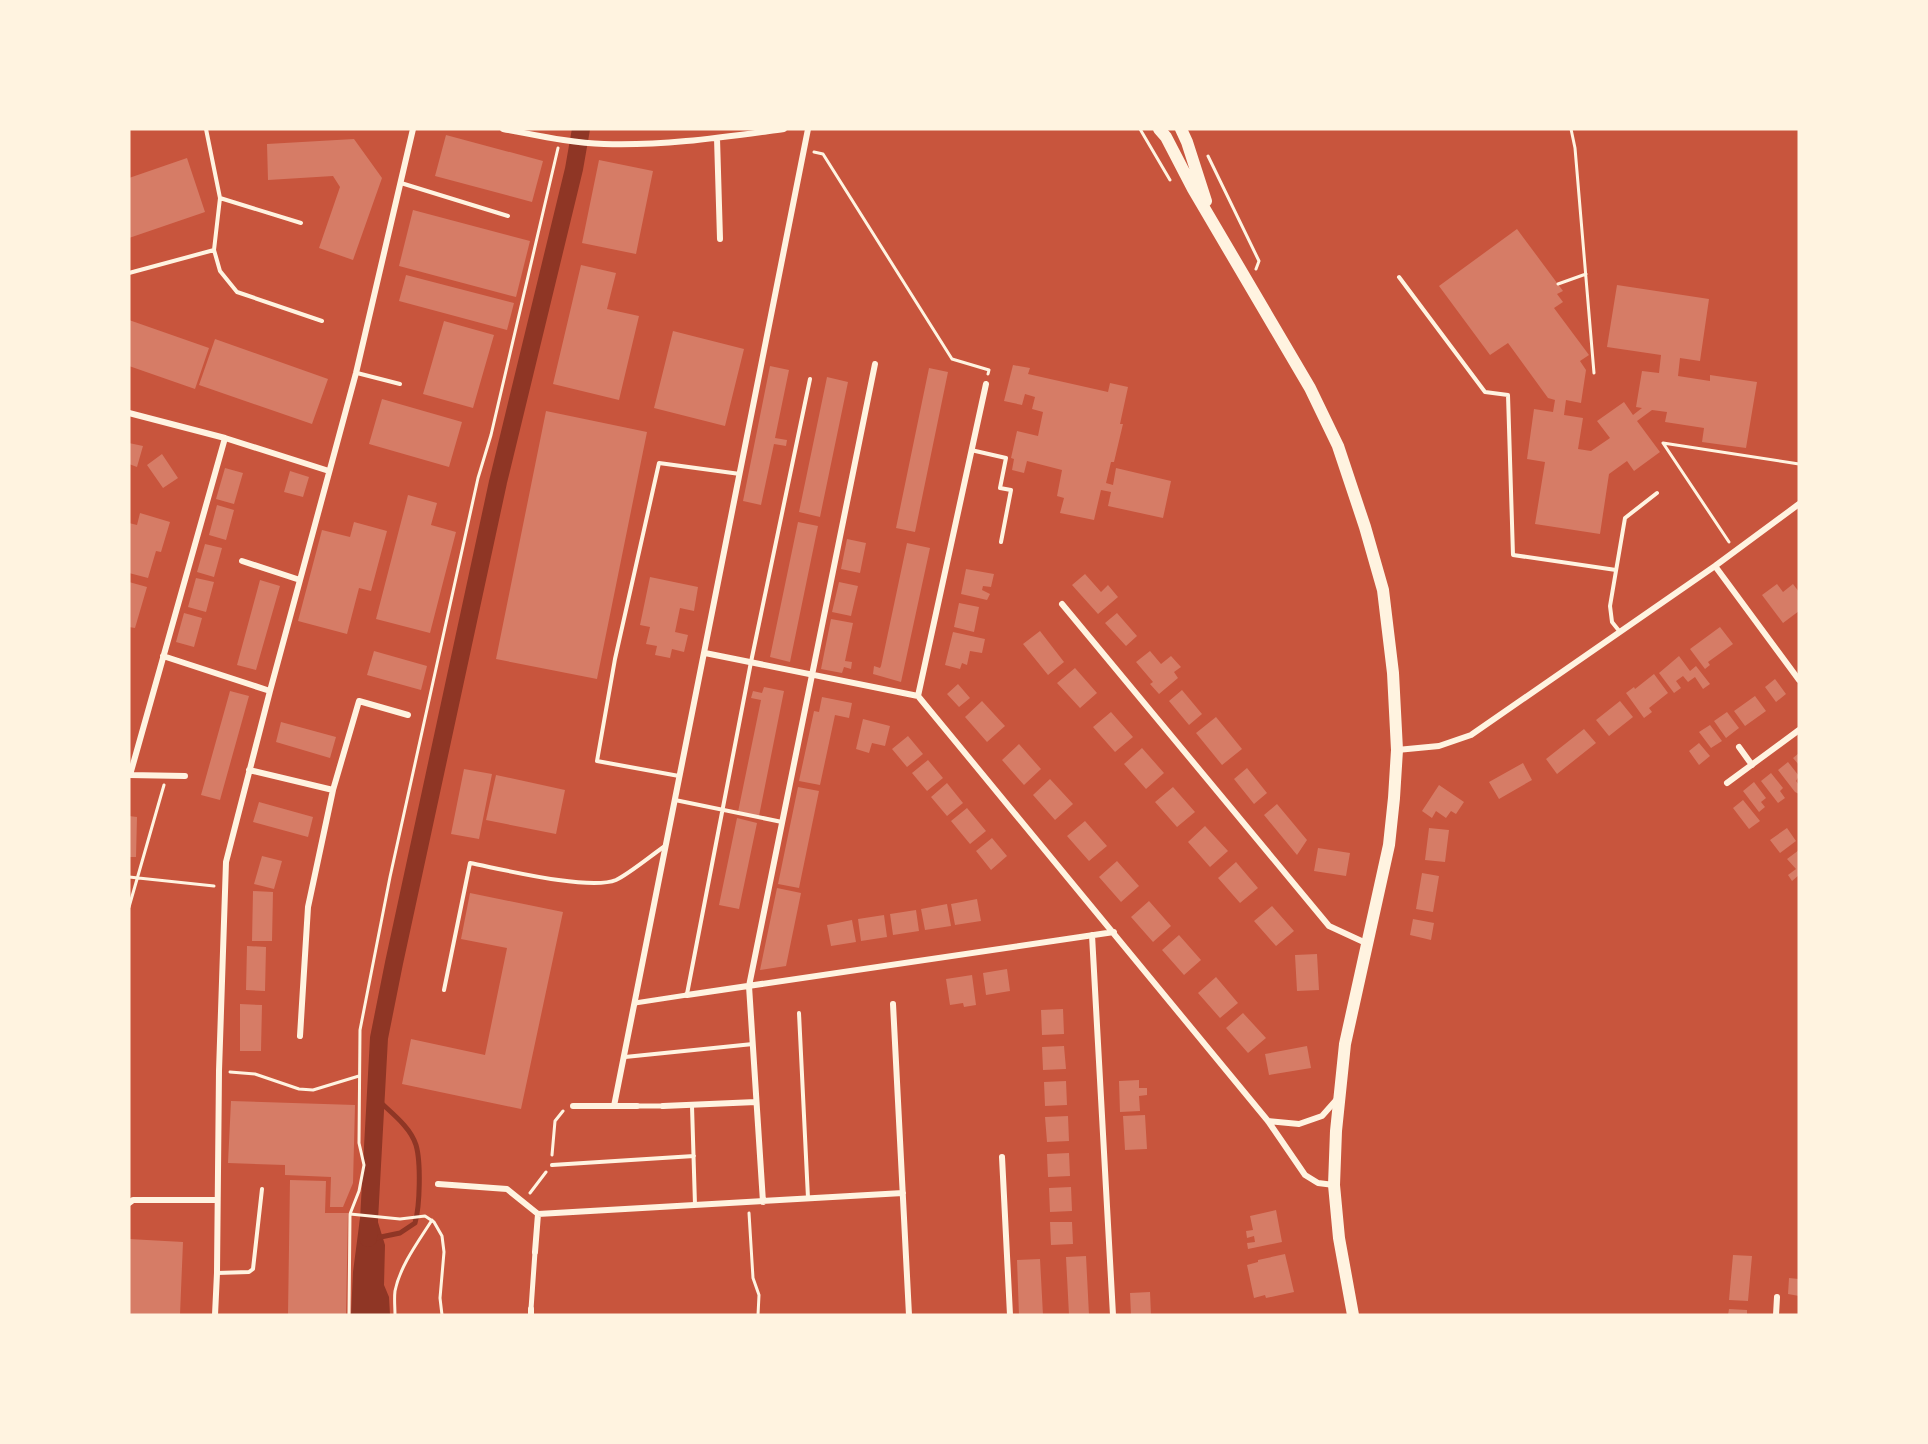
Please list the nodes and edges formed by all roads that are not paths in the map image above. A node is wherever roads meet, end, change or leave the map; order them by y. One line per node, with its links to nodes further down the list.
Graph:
1 (206, 129): 10 (lane)
2 (413, 129): 9 (street)
3 (503, 129): 8 (street)
4 (784, 129): 8 (street)
5 (808, 129): 28 (street)
6 (1181, 129): 12 (highway)
7 (1162, 132): 12 (highway)
8 (717, 138): 14 (street)
9 (401, 183): 11 (lane); 20 (street)
10 (220, 198): 13 (lane); 15 (lane)
11 (508, 216)
12 (1213, 222): 48 (highway)
13 (301, 223)
14 (720, 239)
15 (214, 250): 16 (lane); 18 (lane)
16 (129, 273)
17 (1399, 277): 34 (lane)
18 (322, 321)
19 (875, 364): 41 (street)
20 (356, 373): 22 (lane); 27 (street)
21 (810, 379): 40 (lane)
22 (400, 384)
23 (986, 384): 26 (street)
24 (129, 413): 25 (street)
25 (225, 438): 27 (street); 39 (street)
26 (971, 450): 31 (lane); 44 (street)
27 (329, 471): 35 (street)
28 (740, 474): 38 (street); 53 (lane)
29 (1657, 493): 34 (lane)
30 (1799, 504): 33 (street)
31 (1001, 542)
32 (242, 561): 35 (street)
33 (1715, 566): 37 (street); 42 (street)
34 (1616, 570): 37 (lane)
35 (300, 580): 43 (street)
36 (1062, 604): 62 (street)
37 (1620, 632): 48 (street)
38 (705, 653): 40 (street); 53 (street)
39 (163, 656): 43 (street); 51 (street)
40 (751, 662): 41 (street); 57 (lane)
41 (813, 675): 44 (street); 58 (street)
42 (1799, 680)
43 (270, 691): 50 (street)
44 (918, 696): 60 (street)
45 (408, 715): 55 (street)
46 (1799, 730): 49 (street)
47 (1739, 747): 49 (street)
48 (1397, 750): 62 (highway)
49 (1752, 765): 54 (street)
50 (249, 770): 55 (street); 88 (street)
51 (129, 775): 52 (street)
52 (185, 776)
53 (680, 776): 56 (street)
54 (1727, 783)
55 (333, 790): 69 (street)
56 (675, 800): 57 (lane); 59 (street)
57 (722, 811): 58 (lane); 65 (lane)
58 (782, 822): 63 (street)
59 (666, 846): 64 (lane); 66 (street)
60 (1114, 932): 61 (street); 79 (street)
61 (1092, 935): 63 (street); 100 (street)
62 (1368, 944): 72 (highway)
63 (748, 986): 65 (street); 70 (street)
64 (444, 990)
65 (687, 995): 66 (street)
66 (635, 1003): 71 (street)
67 (893, 1004): 86 (street)
68 (799, 1013): 87 (lane)
69 (300, 1036)
70 (753, 1044): 71 (lane); 73 (street)
71 (624, 1057): 78 (street)
72 (1338, 1097): 79 (street); 84 (highway)
73 (756, 1102): 77 (street); 89 (street)
74 (573, 1106): 78 (street)
75 (637, 1106): 76 (street); 78 (street)
76 (663, 1106): 77 (street)
77 (692, 1106): 80 (lane)
78 (614, 1107)
79 (1268, 1121): 84 (street)
80 (694, 1156): 82 (lane); 91 (lane)
81 (1002, 1156): 99 (street)
82 (552, 1165)
83 (438, 1184): 92 (street)
84 (1334, 1185): 101 (highway)
85 (262, 1189): 94 (lane)
86 (903, 1193): 87 (street); 98 (street)
87 (808, 1199): 89 (street)
88 (217, 1200): 90 (street); 94 (street)
89 (763, 1202): 91 (street)
90 (129, 1203)
91 (696, 1205): 92 (street)
92 (538, 1214): 93 (street)
93 (536, 1252): 96 (street)
94 (217, 1273): 97 (street)
95 (1777, 1297): 102 (street)
96 (531, 1312)
97 (215, 1315)
98 (909, 1315)
99 (1010, 1315)
100 (1113, 1315)
101 (1353, 1315)
102 (1776, 1315)

